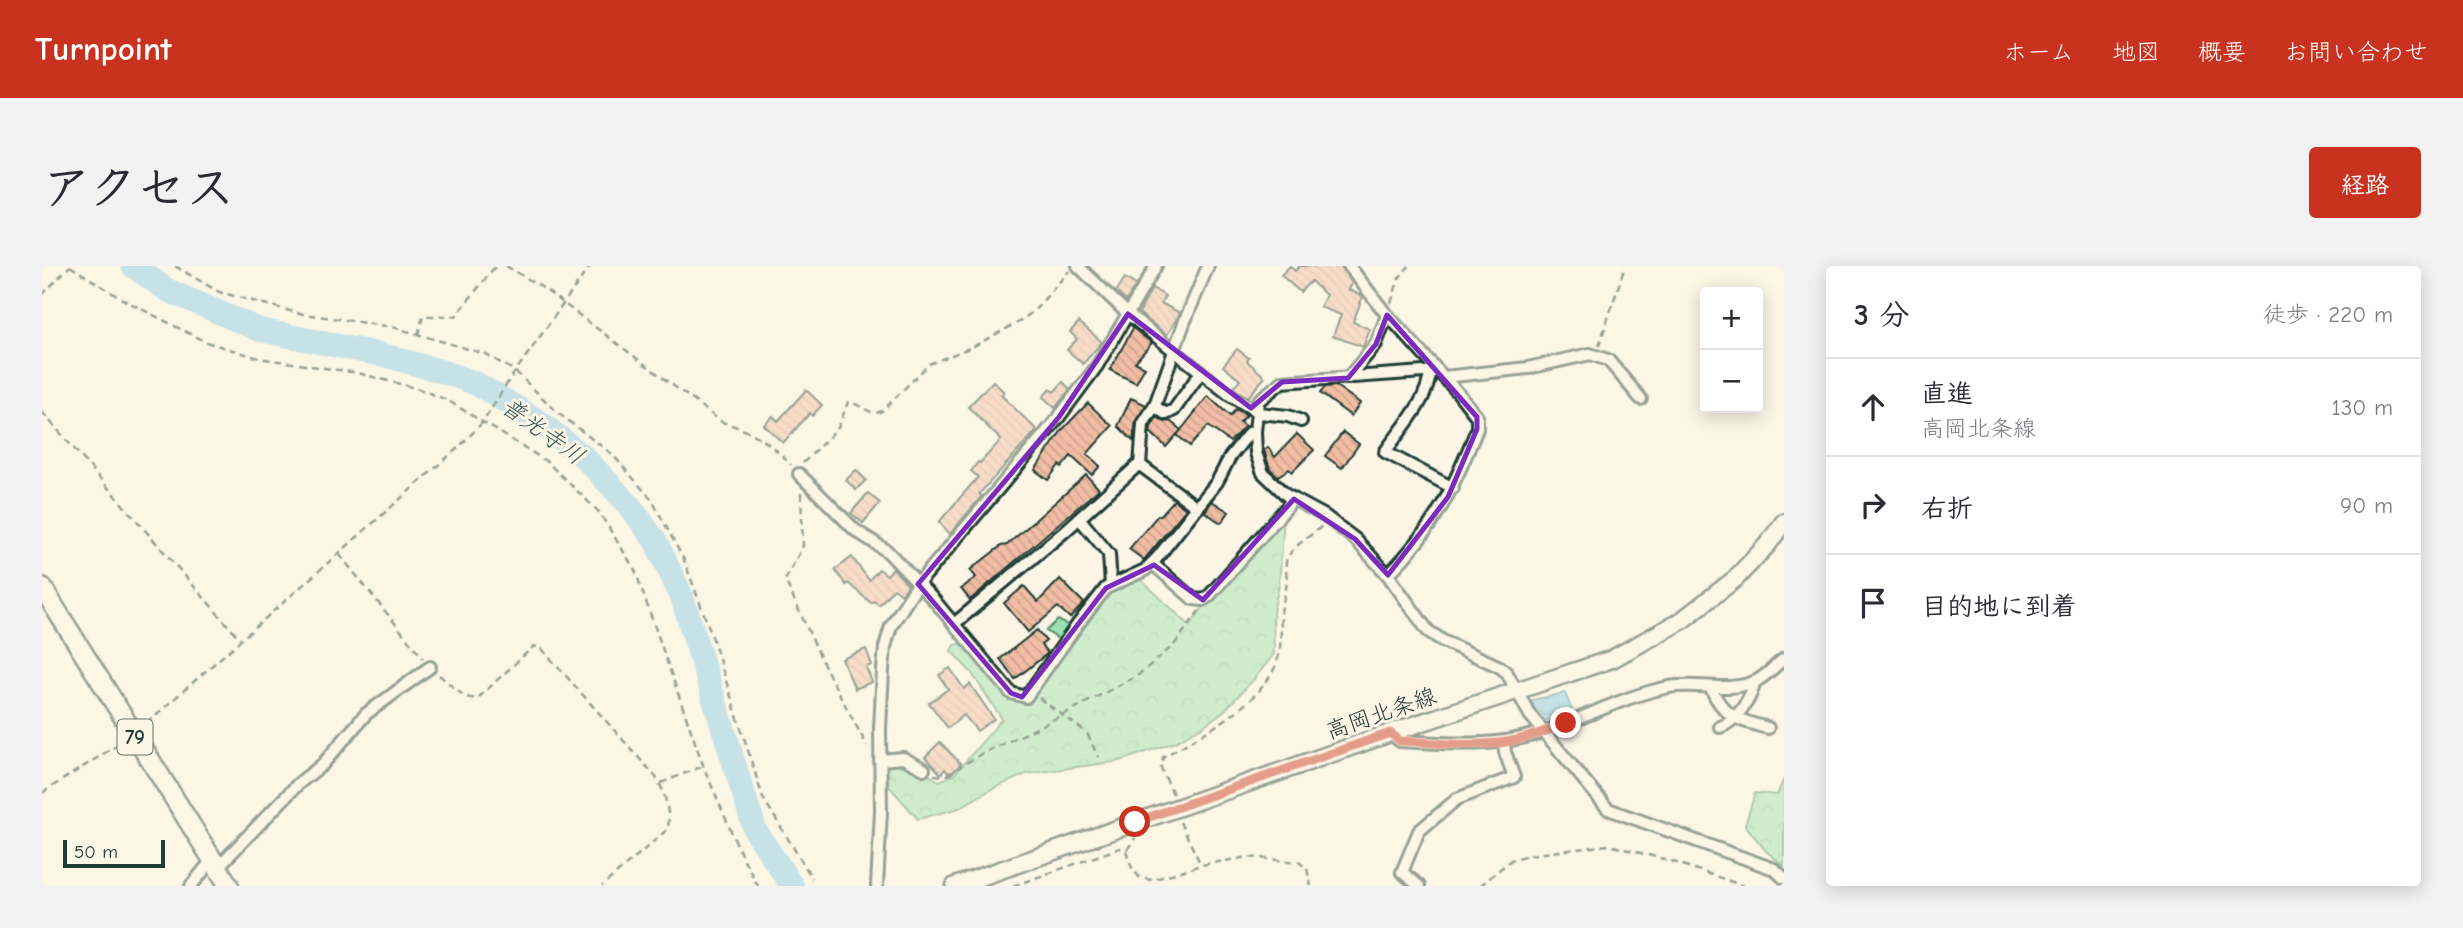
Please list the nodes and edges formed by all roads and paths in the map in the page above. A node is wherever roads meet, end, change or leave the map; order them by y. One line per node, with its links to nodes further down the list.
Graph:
1 (70, 266): 13 (path); 28 (path)
2 (175, 266): 17 (path)
3 (499, 266): 17 (path)
4 (506, 266): 14 (path)
5 (590, 266): 14 (path)
6 (1076, 266): 14 (path); 15 (street)
7 (1156, 266): 15 (street)
8 (1208, 266): 18 (street)
9 (1349, 266): 16 (street)
10 (1409, 266): 16 (path)
11 (1619, 266): 12 (path)
12 (1625, 266): 19 (path)
13 (42, 295)
14 (563, 304): 20 (path)
15 (1128, 314): 18 (street); 42 (street)
16 (1387, 315): 22 (street); 23 (street)
17 (418, 335): 20 (path)
18 (1175, 352): 21 (street); 25 (street)
19 (1596, 355): 22 (street); 24 (street)
20 (515, 372): 28 (path); 71 (path)
21 (1201, 372): 25 (street); 26 (street)
22 (1437, 373): 23 (street); 33 (street); 33 (street)
23 (1348, 378): 26 (street)
24 (1641, 399)
25 (1154, 406): 31 (street)
26 (1255, 411): 29 (street); 30 (street)
27 (42, 412): 47 (path)
28 (484, 420): 39 (path); 64 (path)
29 (1301, 421)
30 (1255, 432): 34 (street); 35 (street)
31 (1140, 465): 35 (street); 36 (street)
32 (799, 474): 42 (street); 63 (path)
33 (1453, 488): 41 (street)
34 (1292, 498): 37 (street); 45 (street)
35 (1198, 508): 40 (street)
36 (1079, 518): 43 (street); 46 (street)
37 (1330, 520): 41 (street); 68 (path)
38 (1784, 522): 52 (main road, 高岡北条線)
39 (339, 555): 47 (path); 49 (path)
40 (1152, 563): 43 (street); 45 (street)
41 (1388, 575): 52 (street)
42 (918, 584): 46 (street); 63 (street)
43 (1111, 586): 53 (street)
44 (42, 587): 60 (main road, 79)
45 (1205, 599): 54 (path)
46 (954, 624): 53 (street)
47 (241, 639): 60 (path)
48 (1784, 659): 50 (street)
49 (430, 667): 66 (path); 69 (street)
50 (1754, 682): 51 (street); 55 (street)
51 (1711, 688): 55 (street); 58 (street)
52 (1518, 691): 58 (street); 59 (main road, 高岡北条線)
53 (1030, 692): 54 (path)
54 (1062, 715): 62 (path); 65 (path)
55 (1734, 718): 56 (street); 57 (street)
56 (1720, 727)
57 (1768, 728)
58 (1544, 732): 61 (street); 72 (street)
59 (1390, 733): 61 (street); 68 (main road, 高岡北条線)
60 (134, 735): 67 (path); 69 (main road, 79)
61 (1504, 742): 81 (street)
62 (1098, 757)
63 (880, 760): 65 (street); 77 (street)
64 (703, 766): 66 (path); 76 (path)
65 (924, 769)
66 (660, 783): 75 (path)
67 (42, 793)
68 (1177, 809): 70 (path); 78 (main road, 高岡北条線)
69 (214, 864): 73 (street); 74 (main road, 79)
70 (1201, 866): 79 (path); 80 (path)
71 (812, 878)
72 (1784, 878)
73 (191, 886)
74 (229, 886)
75 (602, 886)
76 (758, 886)
77 (877, 886)
78 (955, 886)
79 (1013, 886)
80 (1311, 886)
81 (1419, 886)
82 (1480, 886): 83 (path)
83 (1744, 886)

